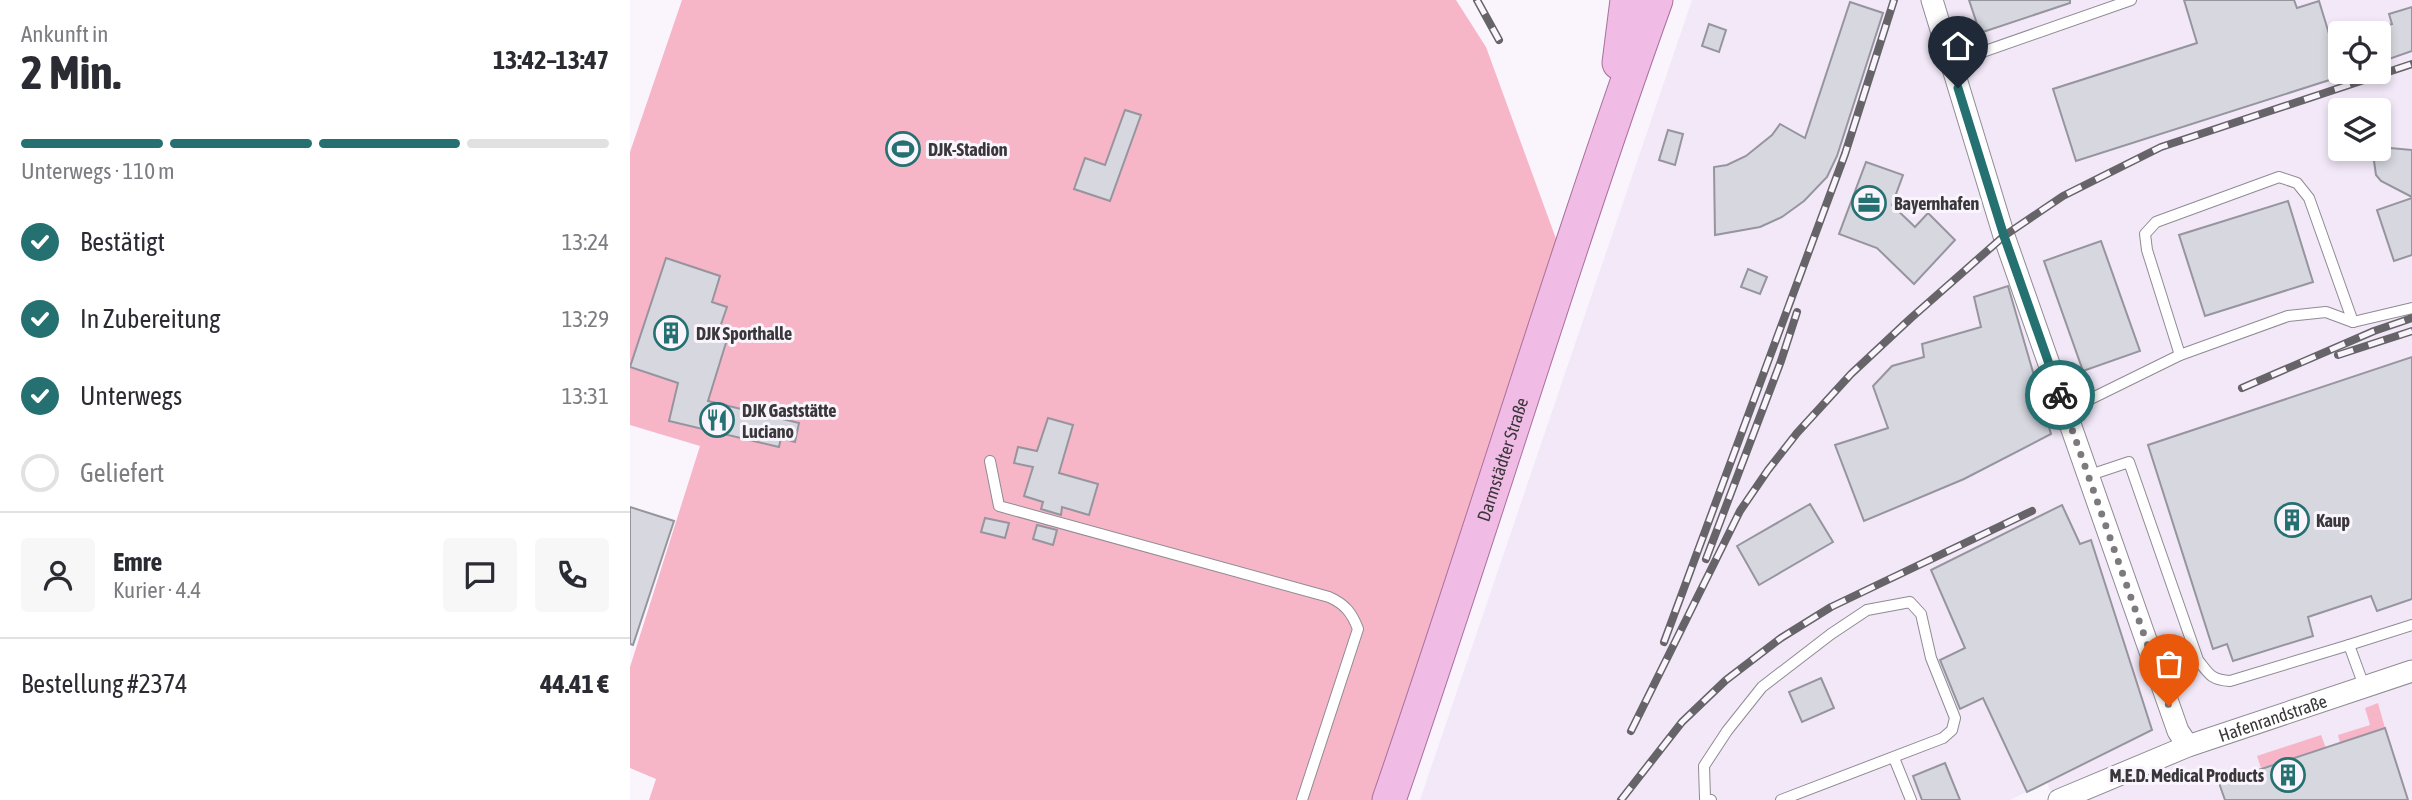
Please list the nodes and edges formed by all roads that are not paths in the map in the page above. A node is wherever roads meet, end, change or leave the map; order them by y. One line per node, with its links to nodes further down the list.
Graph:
1 (1627, 0): 6 (main road, Darmstädter Straße)
2 (1656, 0): 6 (main road, Darmstädter Straße)
3 (1932, 0): 5 (street)
4 (2131, 0): 5 (lane)
5 (1951, 63): 10 (street)
6 (1614, 118): 21 (main road, Darmstädter Straße)
7 (2412, 308): 8 (lane)
8 (2353, 322): 9 (lane); 9 (lane)
9 (2180, 355): 10 (lane)
10 (2066, 411): 12 (street)
11 (990, 461): 20 (lane)
12 (2087, 476): 14 (lane); 17 (street)
13 (2412, 625): 14 (lane)
14 (2349, 645): 16 (lane)
15 (2412, 671): 16 (street, Hafenrandstraße)
16 (2364, 686): 17 (street, Hafenrandstraße)
17 (2188, 746): 24 (street, Hafenrandstraße)
18 (1894, 758): 19 (lane); 22 (lane); 23 (lane)
19 (1706, 799)
20 (1302, 800)
21 (1390, 800)
22 (1781, 800)
23 (1911, 800)
24 (2059, 800)

